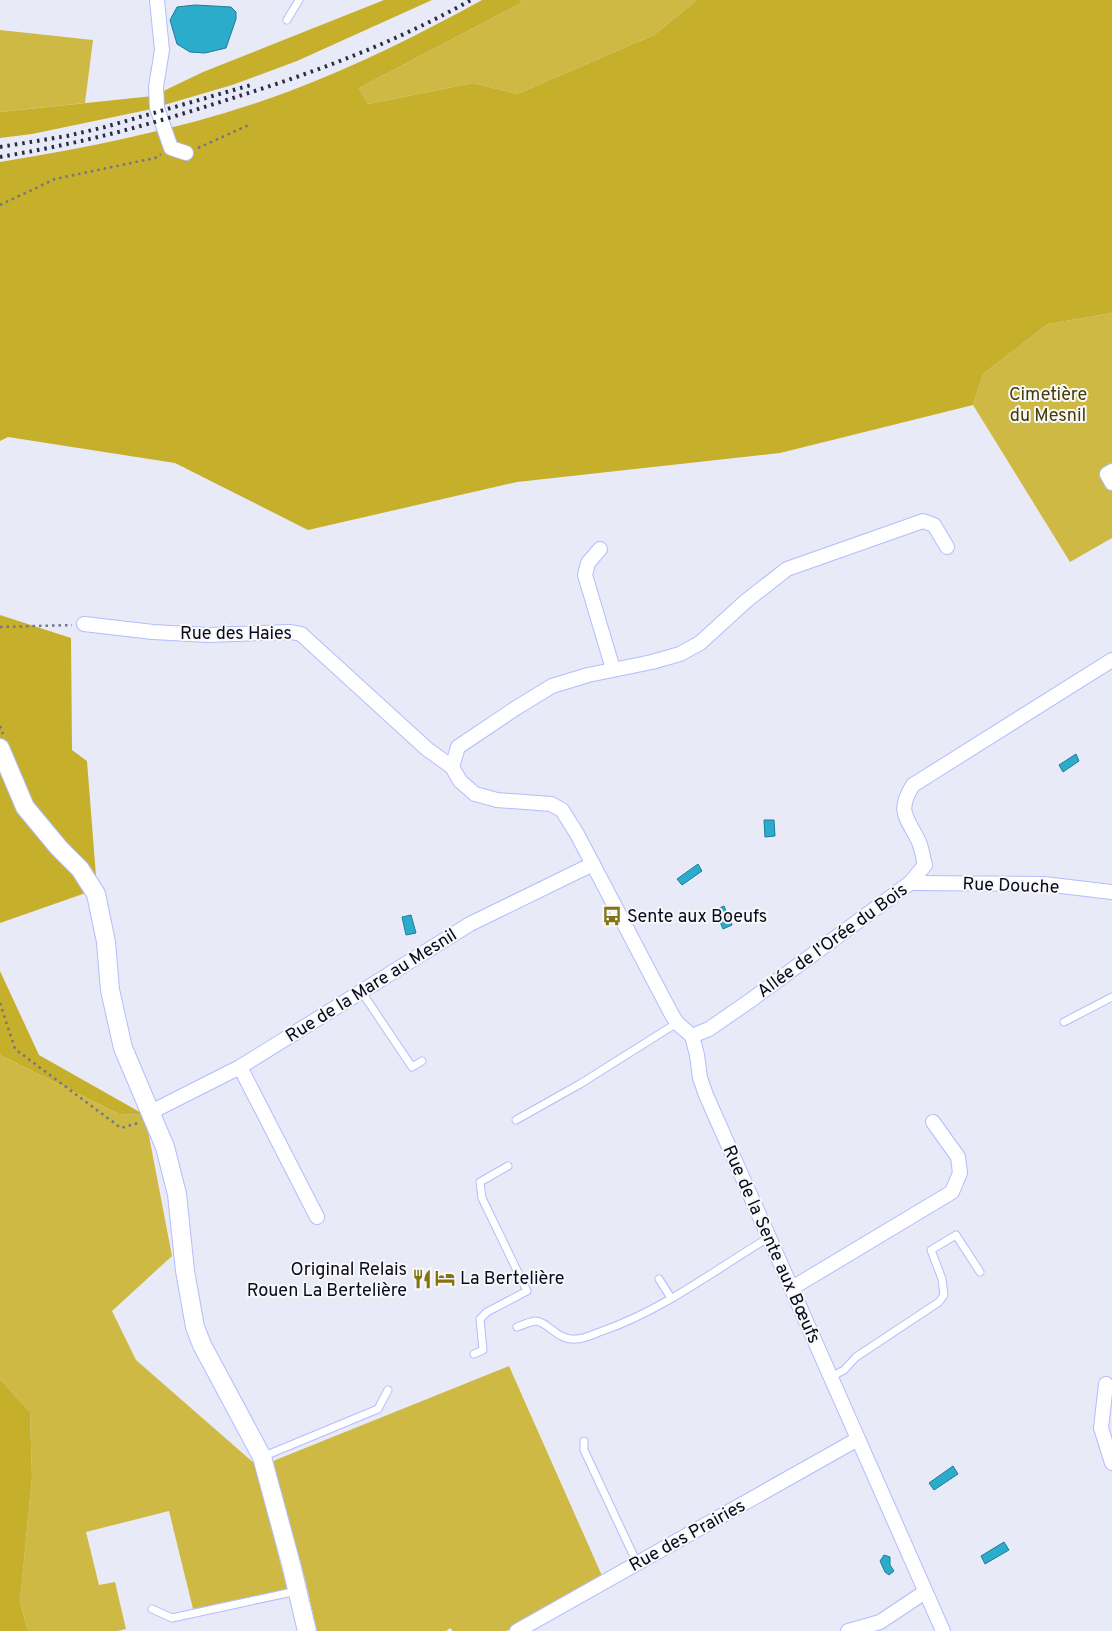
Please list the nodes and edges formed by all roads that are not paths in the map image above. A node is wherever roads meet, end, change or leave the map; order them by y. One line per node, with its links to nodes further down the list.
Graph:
1 (157, 0): 4 (street)
2 (299, 0): 3 (lane)
3 (288, 20)
4 (186, 153)
5 (1112, 471): 6 (street)
6 (1112, 483)
7 (948, 547): 11 (street)
8 (600, 549): 11 (street)
9 (84, 624): 13 (street, Rue des Haies)
10 (1112, 660): 15 (street, Allée de l'Orée du Bois)
11 (613, 669): 13 (street)
12 (0, 748): 24 (street)
13 (452, 767): 14 (street, Rue des Haies)
14 (593, 864): 17 (street, Rue de la Mare au Mesnil); 19 (street)
15 (910, 883): 16 (street, Rue Douche); 21 (street, Allée de l'Orée du Bois)
16 (1112, 892)
17 (361, 992): 22 (lane); 23 (street, Rue de la Mare au Mesnil)
18 (1112, 997): 20 (lane)
19 (677, 1022): 21 (street); 25 (lane)
20 (1064, 1022)
21 (692, 1036): 29 (street, Rue de la Sente aux Bœufs)
22 (422, 1061)
23 (240, 1067): 24 (street, Rue de la Mare au Mesnil); 28 (street)
24 (151, 1112): 41 (street)
25 (516, 1120)
26 (933, 1122): 32 (street)
27 (508, 1166): 35 (lane)
28 (317, 1217)
29 (768, 1238): 32 (street, Rue de la Sente aux Bœufs); 33 (lane)
30 (980, 1272): 36 (lane)
31 (659, 1278): 33 (lane)
32 (792, 1288): 36 (street, Rue de la Sente aux Bœufs)
33 (671, 1298): 34 (lane)
34 (517, 1327)
35 (474, 1354)
36 (831, 1377): 39 (street, Rue de la Sente aux Bœufs)
37 (1106, 1384): 42 (street)
38 (388, 1390): 41 (lane)
39 (858, 1439): 43 (street, Rue des Prairies); 45 (street, Rue de la Sente aux Bœufs)
40 (584, 1441): 43 (lane)
41 (262, 1457): 44 (street)
42 (1112, 1463)
43 (637, 1563): 48 (street, Rue des Prairies)
44 (297, 1591): 46 (lane); 47 (street)
45 (925, 1592): 49 (street); 50 (street, Rue de la Sente aux Bœufs)
46 (152, 1609)
47 (307, 1631)
48 (517, 1631)
49 (848, 1631)
50 (943, 1631)

